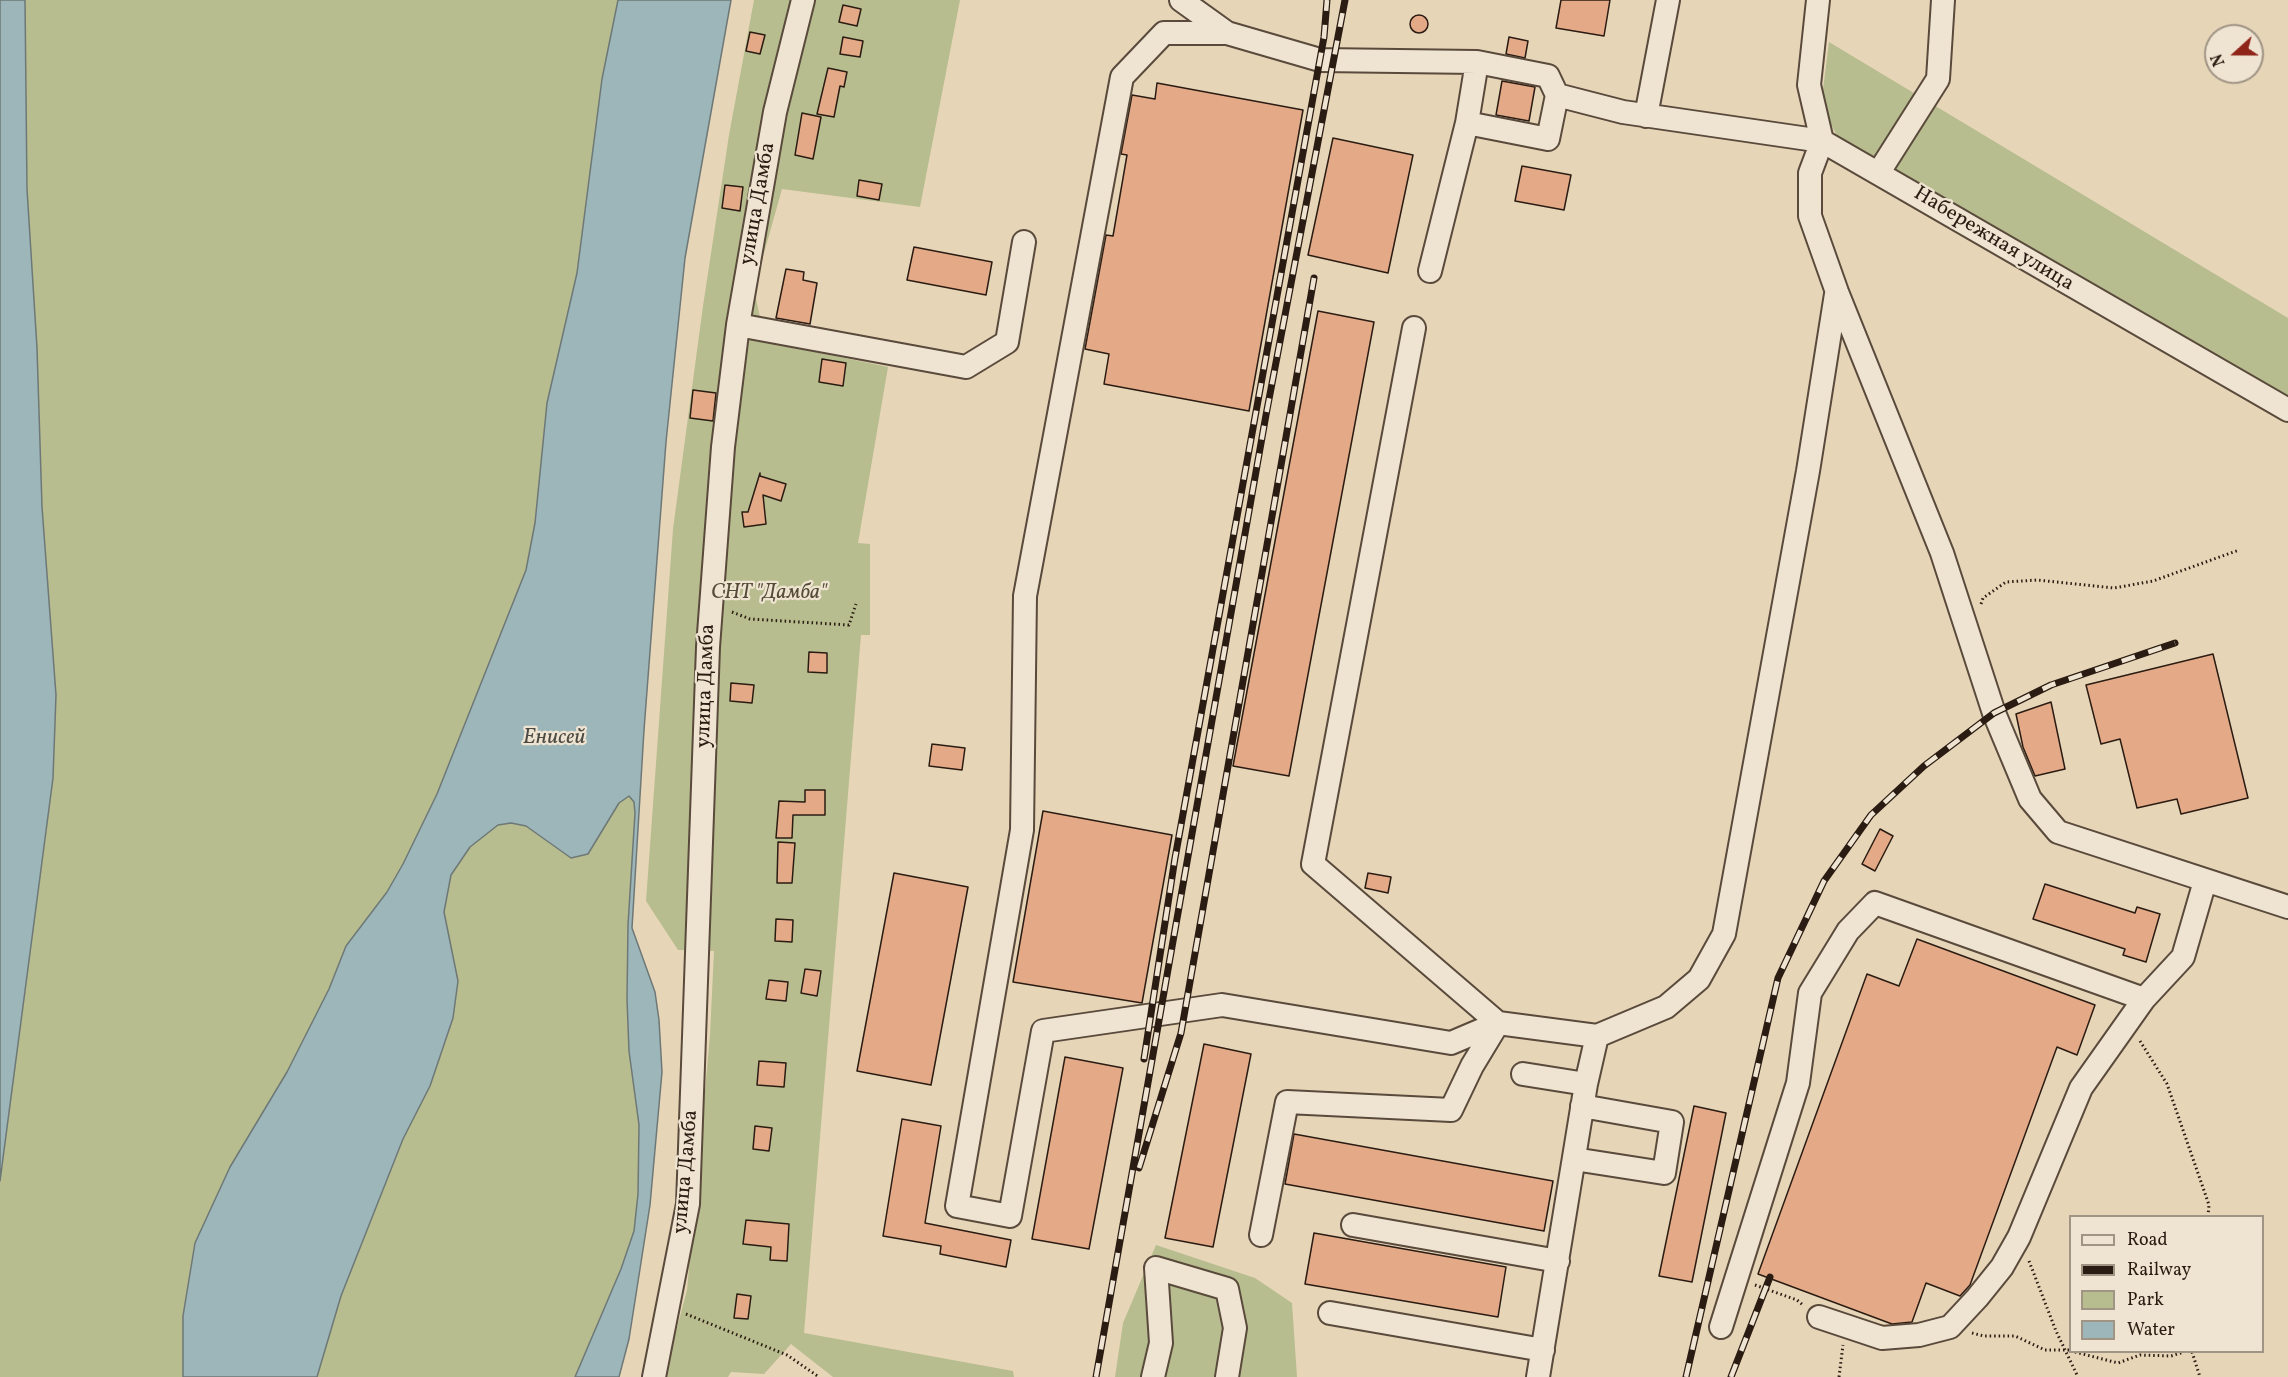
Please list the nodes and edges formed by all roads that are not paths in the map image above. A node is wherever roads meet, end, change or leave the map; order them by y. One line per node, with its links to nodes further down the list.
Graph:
1 (803, 0): 16 (street, улица Дамба)
2 (1180, 0): 6 (street)
3 (1668, 0): 9 (street)
4 (1818, 0): 11 (street)
5 (1943, 0): 12 (street)
6 (1227, 33): 7 (street); 22 (street)
7 (1477, 62): 8 (street); 10 (street)
8 (1557, 95): 9 (street, Набережная улица); 10 (street)
9 (1646, 116): 11 (street, Набережная улица)
10 (1467, 123): 14 (street)
11 (1821, 141): 12 (street, Набережная улица); 15 (street)
12 (1879, 172): 18 (street, Набережная улица)
13 (1024, 242): 16 (street)
14 (1430, 271)
15 (1837, 292): 19 (street); 23 (street)
16 (738, 325): 34 (street, улица Дамба)
17 (1414, 328): 22 (street)
18 (2288, 411)
19 (2205, 881): 20 (street); 21 (street)
20 (2288, 907)
21 (2144, 999): 31 (street); 32 (street)
22 (1498, 1023): 23 (street); 28 (street)
23 (1597, 1036): 25 (street)
24 (1523, 1074): 25 (street)
25 (1584, 1095): 26 (street); 26 (street)
26 (1575, 1159): 29 (street)
27 (1353, 1225): 29 (street)
28 (1261, 1234)
29 (1558, 1261): 33 (street)
30 (1330, 1313): 33 (street)
31 (1819, 1317)
32 (1721, 1327)
33 (1543, 1350): 37 (street)
34 (654, 1377)
35 (1153, 1377): 36 (street)
36 (1227, 1377)
37 (1538, 1377)

